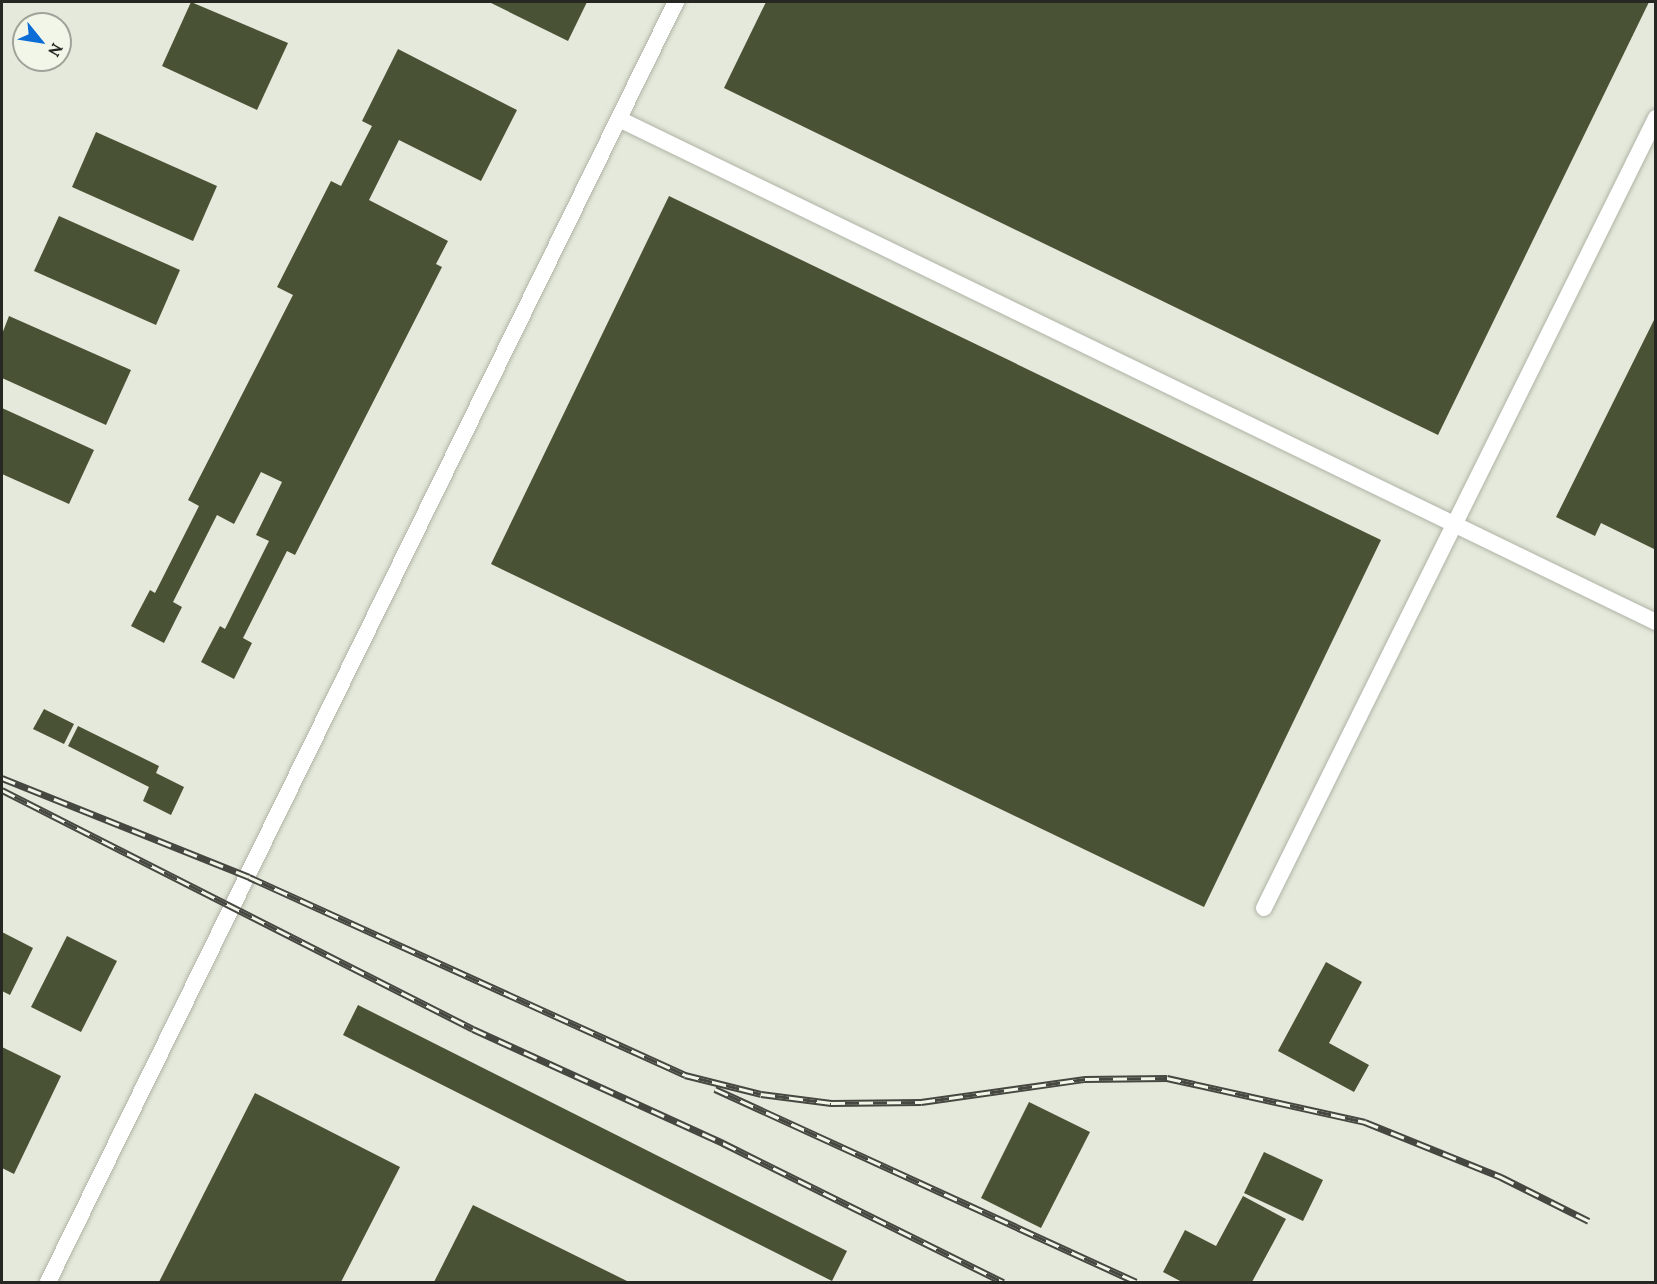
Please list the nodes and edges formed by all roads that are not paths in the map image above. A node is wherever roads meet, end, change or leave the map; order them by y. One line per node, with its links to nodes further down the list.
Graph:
1 (676, 2): 3 (lane)
2 (1656, 118): 4 (lane)
3 (619, 119): 4 (lane); 7 (lane)
4 (1455, 525): 5 (lane); 6 (lane)
5 (1656, 622)
6 (1264, 908)
7 (48, 1282)

